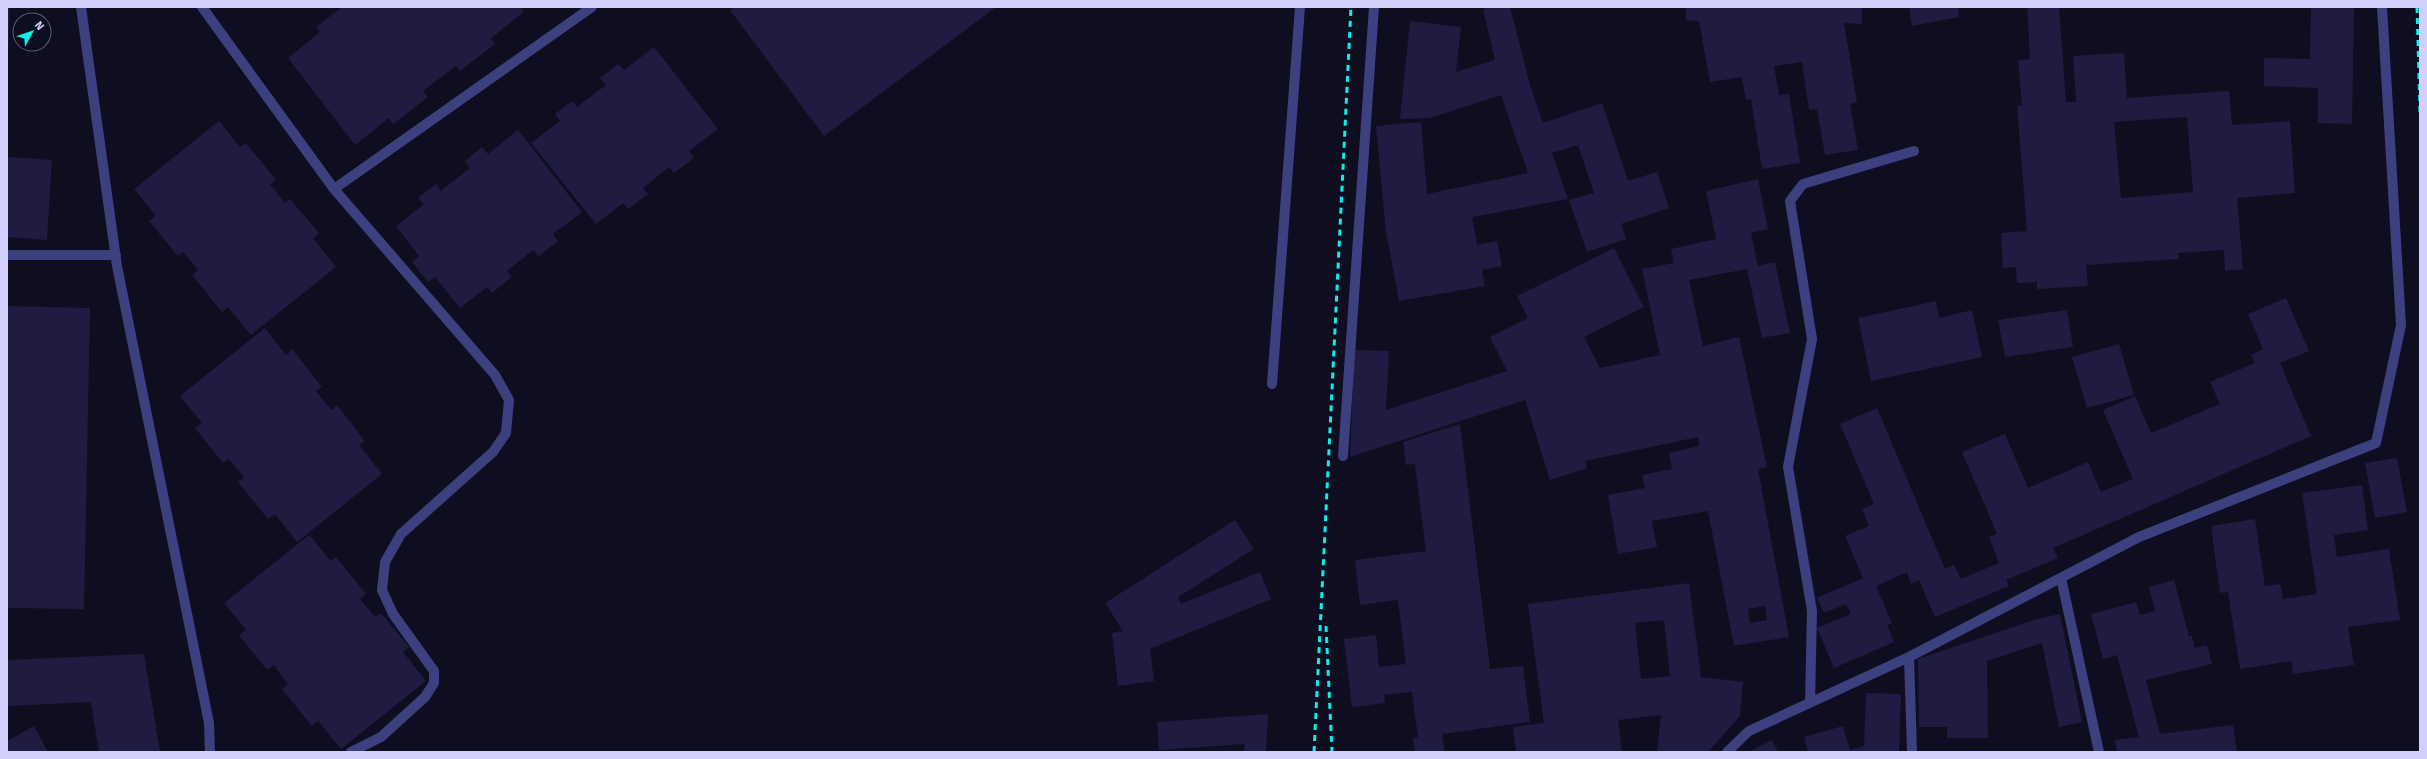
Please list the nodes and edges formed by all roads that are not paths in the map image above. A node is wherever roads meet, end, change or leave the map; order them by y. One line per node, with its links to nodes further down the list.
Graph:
1 (81, 7): 9 (street)
2 (202, 7): 8 (street)
3 (592, 7): 8 (street)
4 (1300, 7): 11 (street)
5 (1374, 7): 12 (street)
6 (2382, 7): 13 (street)
7 (1914, 151): 15 (street)
8 (334, 189): 17 (street)
9 (116, 255): 10 (street); 16 (street)
10 (7, 256)
11 (1272, 384)
12 (1343, 456)
13 (2061, 578): 14 (street); 20 (street)
14 (1909, 657): 15 (street); 19 (street)
15 (1810, 703): 18 (street)
16 (210, 752)
17 (351, 752)
18 (1727, 752)
19 (1912, 752)
20 (2099, 752)

